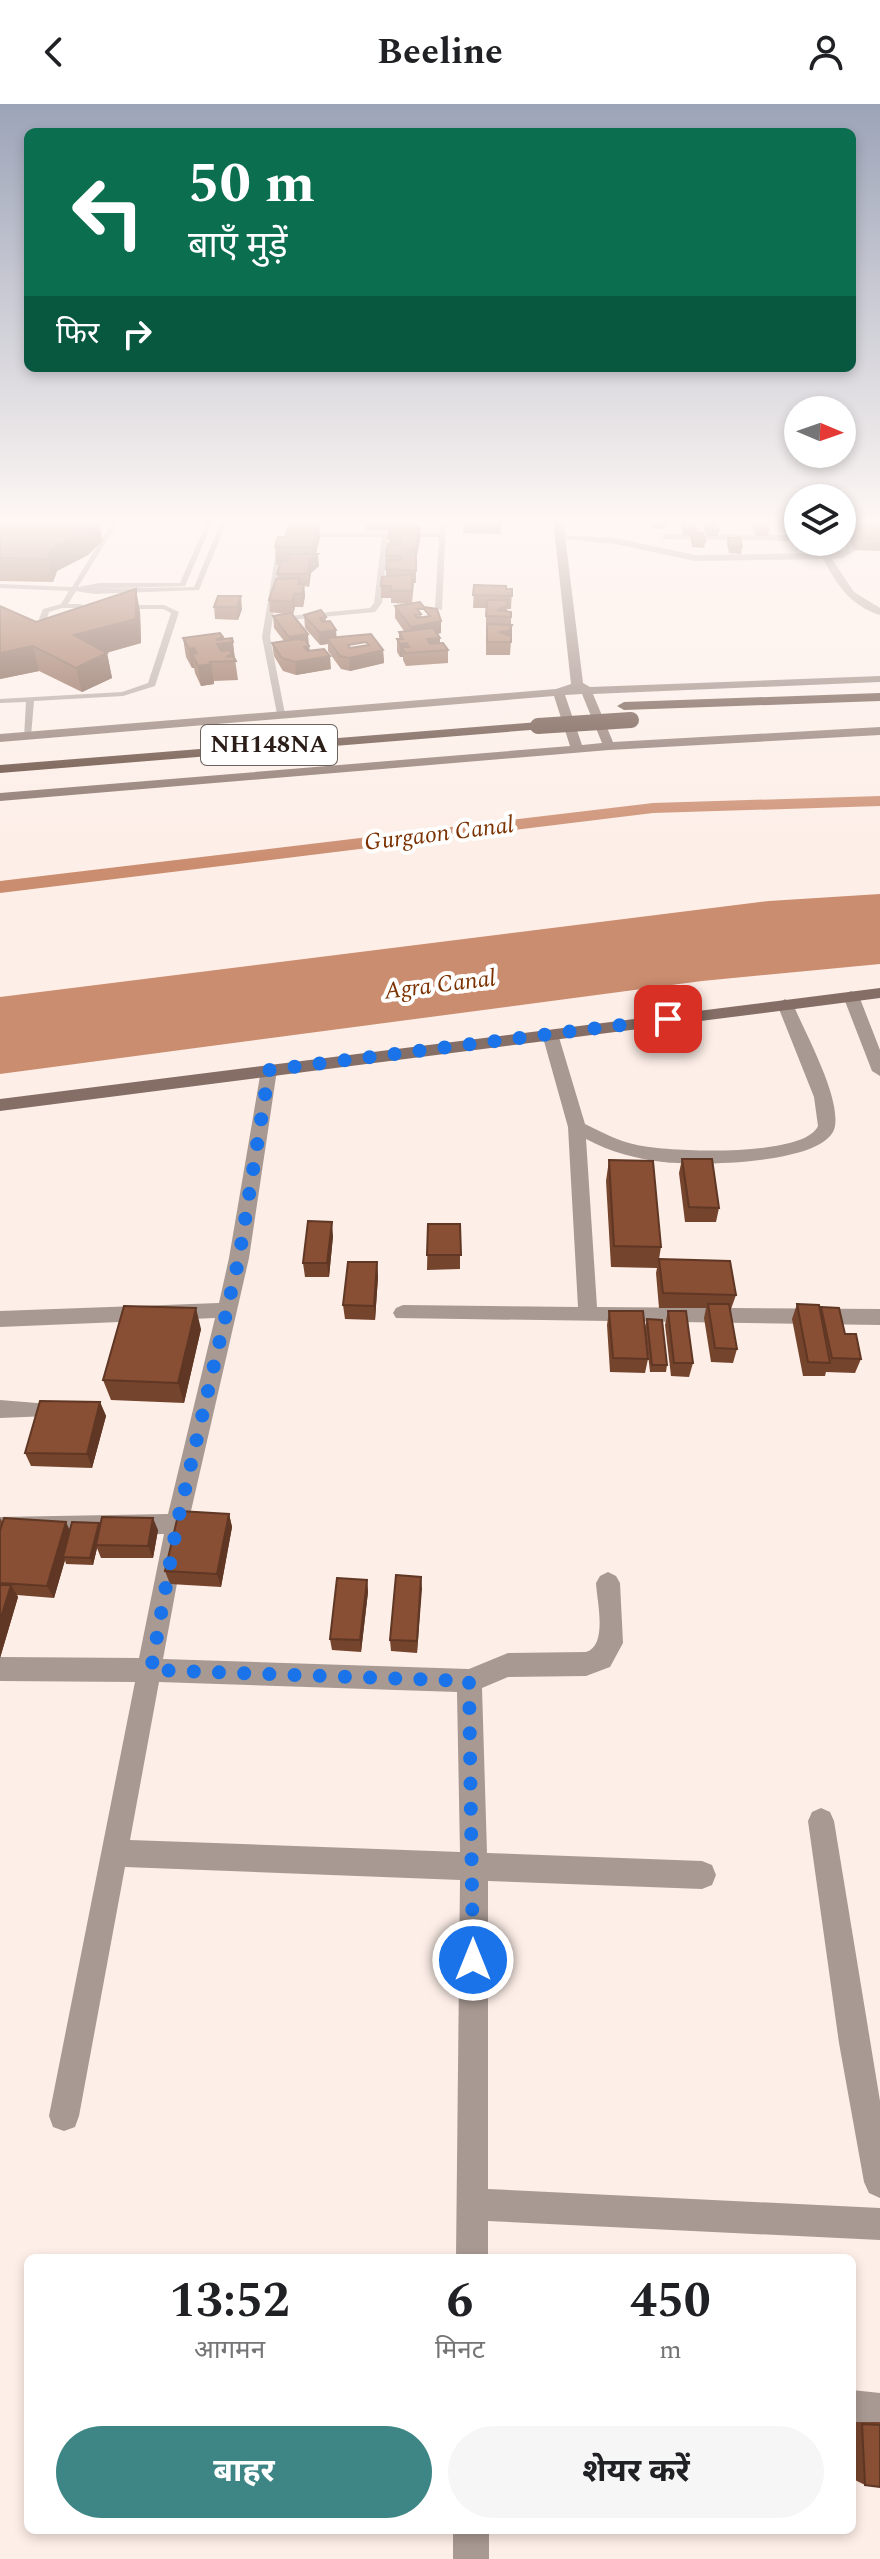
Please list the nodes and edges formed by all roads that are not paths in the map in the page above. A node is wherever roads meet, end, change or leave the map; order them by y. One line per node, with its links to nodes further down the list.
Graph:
1 (168, 634): 8 (lane)
2 (267, 634): 11 (lane)
3 (573, 634): 5 (street)
4 (880, 679): 5 (street)
5 (581, 687): 6 (street); 16 (street)
6 (558, 692): 11 (street); 17 (street)
7 (880, 697): 12 (highway, NH148NA)
8 (30, 699): 9 (lane); 14 (lane)
9 (0, 701)
10 (880, 711): 12 (highway, NH148NA, bridge)
11 (281, 714): 14 (street)
12 (535, 719): 18 (highway, NH148NA); 19 (highway, NH148NA)
13 (880, 731): 16 (street)
14 (27, 736): 15 (street)
15 (0, 738)
16 (609, 746): 17 (street)
17 (577, 749): 20 (street)
18 (0, 755)
19 (0, 769)
20 (0, 797)
21 (880, 993): 22 (street)
22 (851, 996): 23 (street); 26 (street)
23 (785, 1004): 24 (street); 28 (street)
24 (550, 1034): 25 (street); 28 (street)
25 (269, 1070): 27 (street); 29 (street)
26 (880, 1071)
27 (0, 1105)
28 (577, 1127): 31 (street)
29 (228, 1310): 33 (street); 36 (street)
30 (403, 1313): 31 (street)
31 (588, 1315): 32 (street)
32 (880, 1317)
33 (0, 1319)
34 (0, 1409): 35 (street)
35 (42, 1410)
36 (177, 1524): 37 (street); 40 (street)
37 (0, 1527)
38 (608, 1583): 41 (street)
39 (0, 1669): 40 (street)
40 (151, 1670): 41 (street); 43 (street)
41 (469, 1681): 44 (street)
42 (821, 1821): 47 (street)
43 (115, 1853): 44 (street); 46 (street)
44 (474, 1869): 45 (street); 48 (street)
45 (702, 1875)
46 (64, 2116)
47 (880, 2182)
48 (472, 2204): 49 (street); 50 (street)
49 (880, 2224)
50 (472, 2254)
51 (856, 2407): 52 (street)
52 (880, 2410)
53 (471, 2534): 54 (street)
54 (471, 2559)

